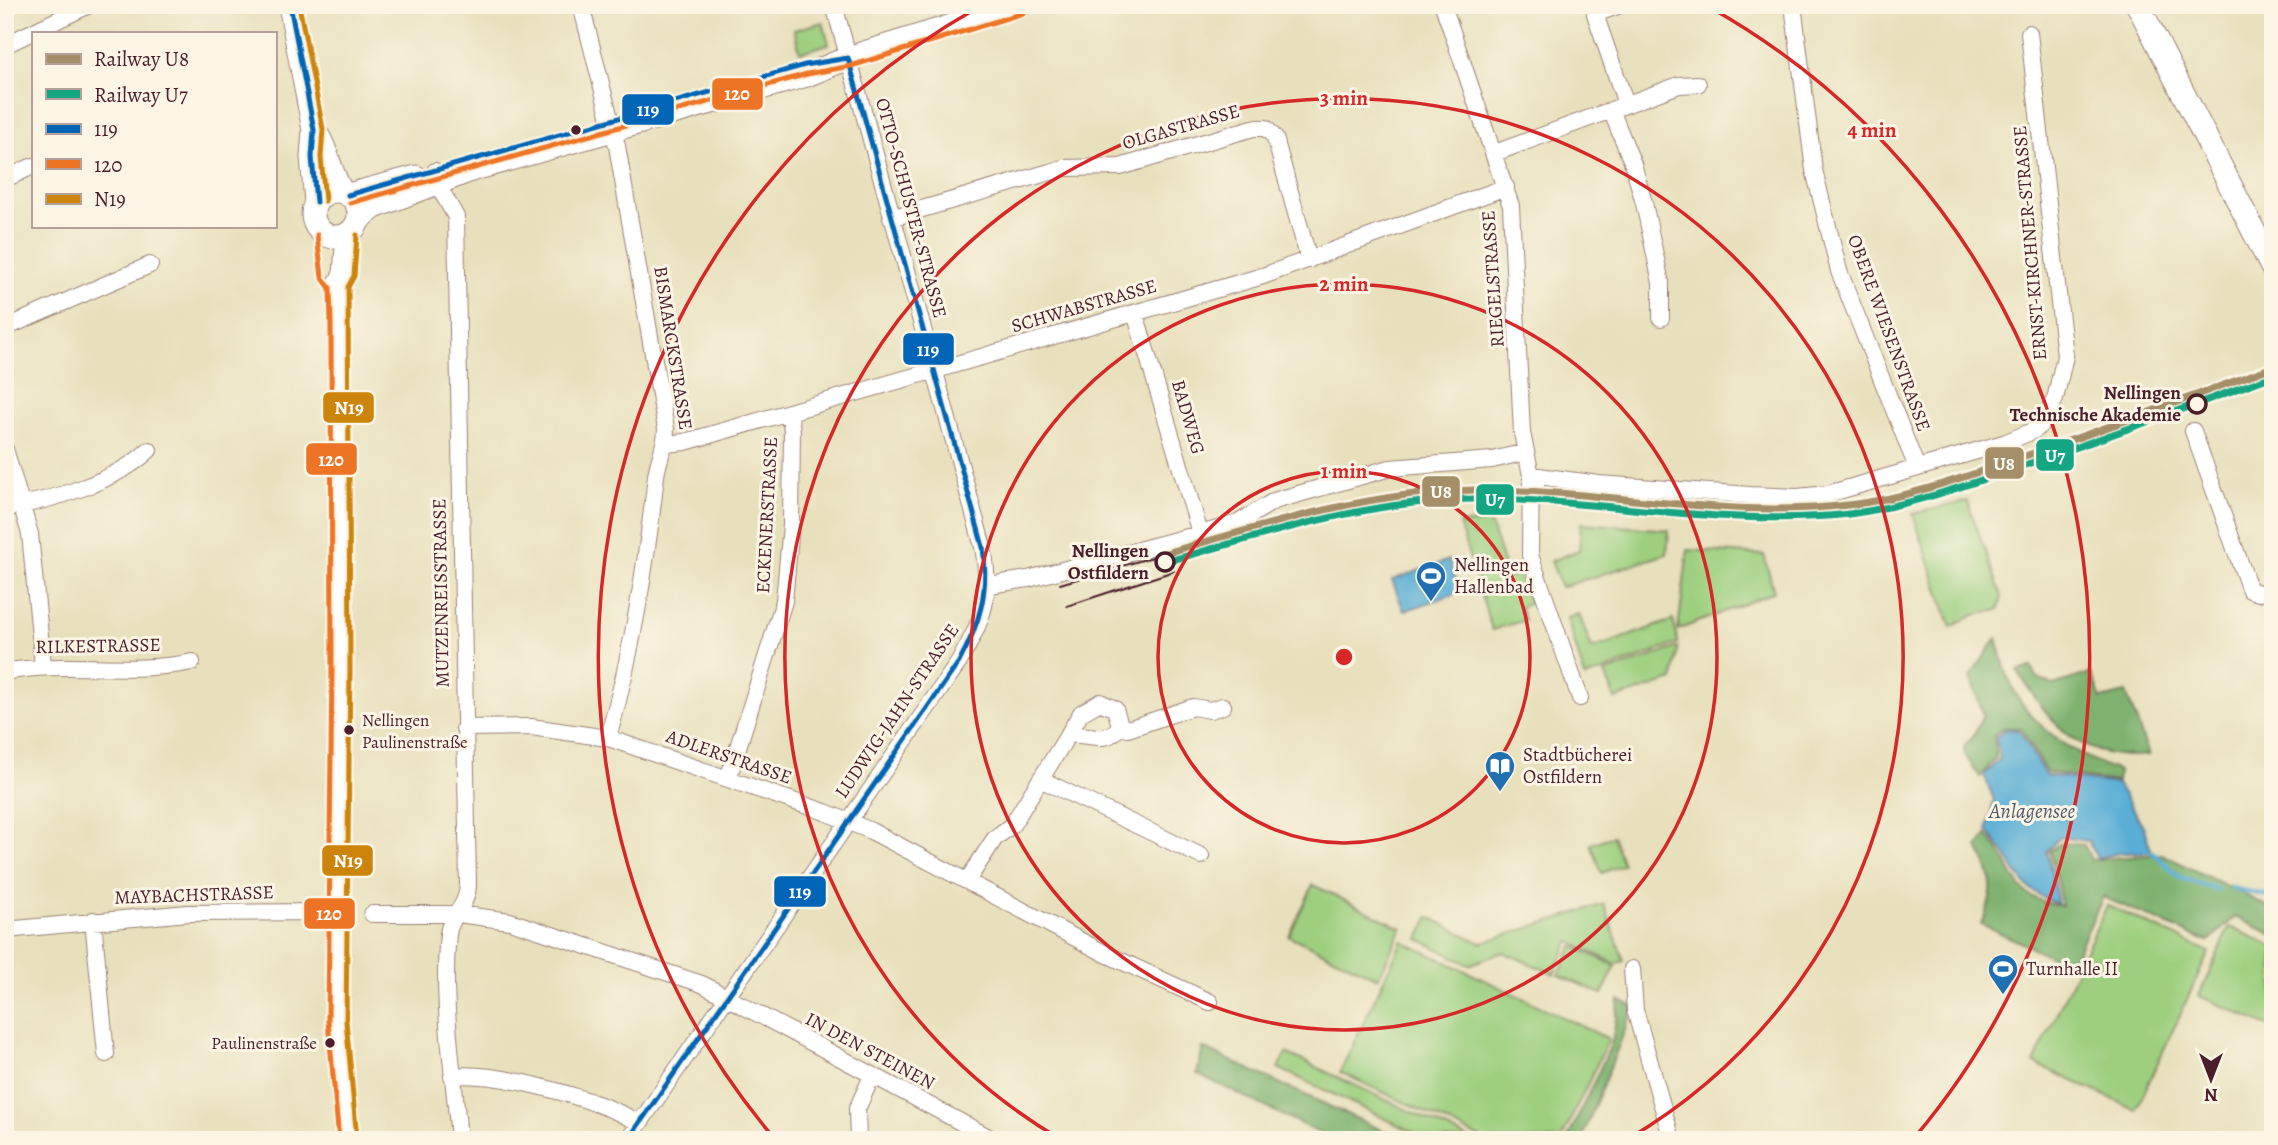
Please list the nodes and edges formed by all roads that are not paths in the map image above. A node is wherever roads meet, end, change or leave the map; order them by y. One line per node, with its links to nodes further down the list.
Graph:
1 (89, 5): 10 (street)
2 (290, 5): 18 (main road)
3 (582, 5): 17 (street, BISMARCKSTRASSE)
4 (834, 5): 14 (street, OTTO-SCHUSTER-STRASSE)
5 (1020, 5): 14 (main road)
6 (1443, 5): 19 (street, RIEGELSTRASSE)
7 (1620, 5): 16 (street)
8 (1793, 5): 41 (street, OBERE WIESENSTRASSE)
9 (2138, 5): 30 (main road)
10 (32, 32)
11 (32, 32): 13 (street)
12 (2029, 33): 41 (street, ERNST-KIRCHNER-STRASSE)
13 (5, 45)
14 (848, 58): 17 (main road); 26 (street, OTTO-SCHUSTER-STRASSE)
15 (1698, 84): 16 (street)
16 (1618, 107): 19 (street); 32 (street)
17 (612, 125): 21 (main road); 37 (street, BISMARCKSTRASSE)
18 (314, 130): 24 (main road); 25 (main road)
19 (1495, 153): 23 (street, RIEGELSTRASSE)
20 (32, 166): 22 (street)
21 (437, 177): 24 (main road); 27 (main road); 54 (street, MUTZENREISSTRASSE)
22 (5, 179)
23 (1506, 187): 28 (street, SCHWABSTRASSE); 40 (street, RIEGELSTRASSE)
24 (345, 194): 25 (main road); 27 (main road)
25 (316, 202): 27 (main road)
26 (891, 218): 28 (street, OLGASTRASSE); 34 (street, OTTO-SCHUSTER-STRASSE)
27 (344, 229): 62 (main road)
28 (1309, 260): 31 (street, SCHWABSTRASSE)
29 (150, 265): 33 (street)
30 (2273, 269)
31 (1135, 313): 34 (street, SCHWABSTRASSE); 45 (street, BADWEG)
32 (1661, 318)
33 (5, 328)
34 (934, 371): 35 (street, SCHWABSTRASSE); 46 (street, OTTO-SCHUSTER-STRASSE)
35 (789, 412): 37 (street, SCHWABSTRASSE); 57 (street, ECKENERSTRASSE)
36 (2193, 431): 47 (street)
37 (666, 444): 56 (street, BISMARCKSTRASSE)
38 (5, 449): 43 (street)
39 (149, 450): 43 (street)
40 (1526, 452): 42 (street, RIEGELSTRASSE); 45 (street)
41 (1917, 468): 42 (street, ERNST-KIRCHNER-STRASSE)
42 (1531, 475): 51 (street, RIEGELSTRASSE)
43 (24, 505): 44 (street); 49 (street)
44 (5, 508)
45 (1200, 533): 46 (street)
46 (989, 584): 59 (street, LUDWIG-JAHN-STRASSE)
47 (2273, 590)
48 (192, 662): 49 (street, RILKESTRASSE)
49 (43, 666): 50 (street, RILKESTRASSE)
50 (5, 672)
51 (1580, 698)
52 (1223, 706): 53 (street)
53 (1120, 726): 55 (street); 55 (street)
54 (464, 728): 56 (street, ADLERSTRASSE); 64 (street, MUTZENREISSTRASSE)
55 (1069, 734): 58 (street)
56 (608, 738): 57 (street, ADLERSTRASSE)
57 (728, 779): 59 (street, ADLERSTRASSE)
58 (1042, 780): 60 (street); 61 (street)
59 (849, 822): 61 (street, ADLERSTRASSE); 68 (street, LUDWIG-JAHN-STRASSE)
60 (1201, 856)
61 (967, 881): 69 (street, ADLERSTRASSE)
62 (339, 912): 65 (street, MAYBACHSTRASSE); 74 (main road)
63 (372, 914): 64 (street)
64 (458, 914): 68 (street); 71 (street, MUTZENREISSTRASSE)
65 (93, 920): 66 (street, MAYBACHSTRASSE); 70 (street, MAYBACHSTRASSE)
66 (5, 929)
67 (1632, 969): 79 (street)
68 (728, 996): 72 (street, IN DEN STEINEN); 73 (street, LUDWIG-JAHN-STRASSE)
69 (1210, 1002)
70 (106, 1054)
71 (452, 1076): 73 (street); 75 (street, MUTZENREISSTRASSE)
72 (872, 1076): 77 (street); 78 (street, IN DEN STEINEN)
73 (639, 1123): 76 (street, LUDWIG-JAHN-STRASSE)
74 (348, 1140)
75 (459, 1140)
76 (628, 1140)
77 (858, 1140)
78 (994, 1140)
79 (1672, 1140)

